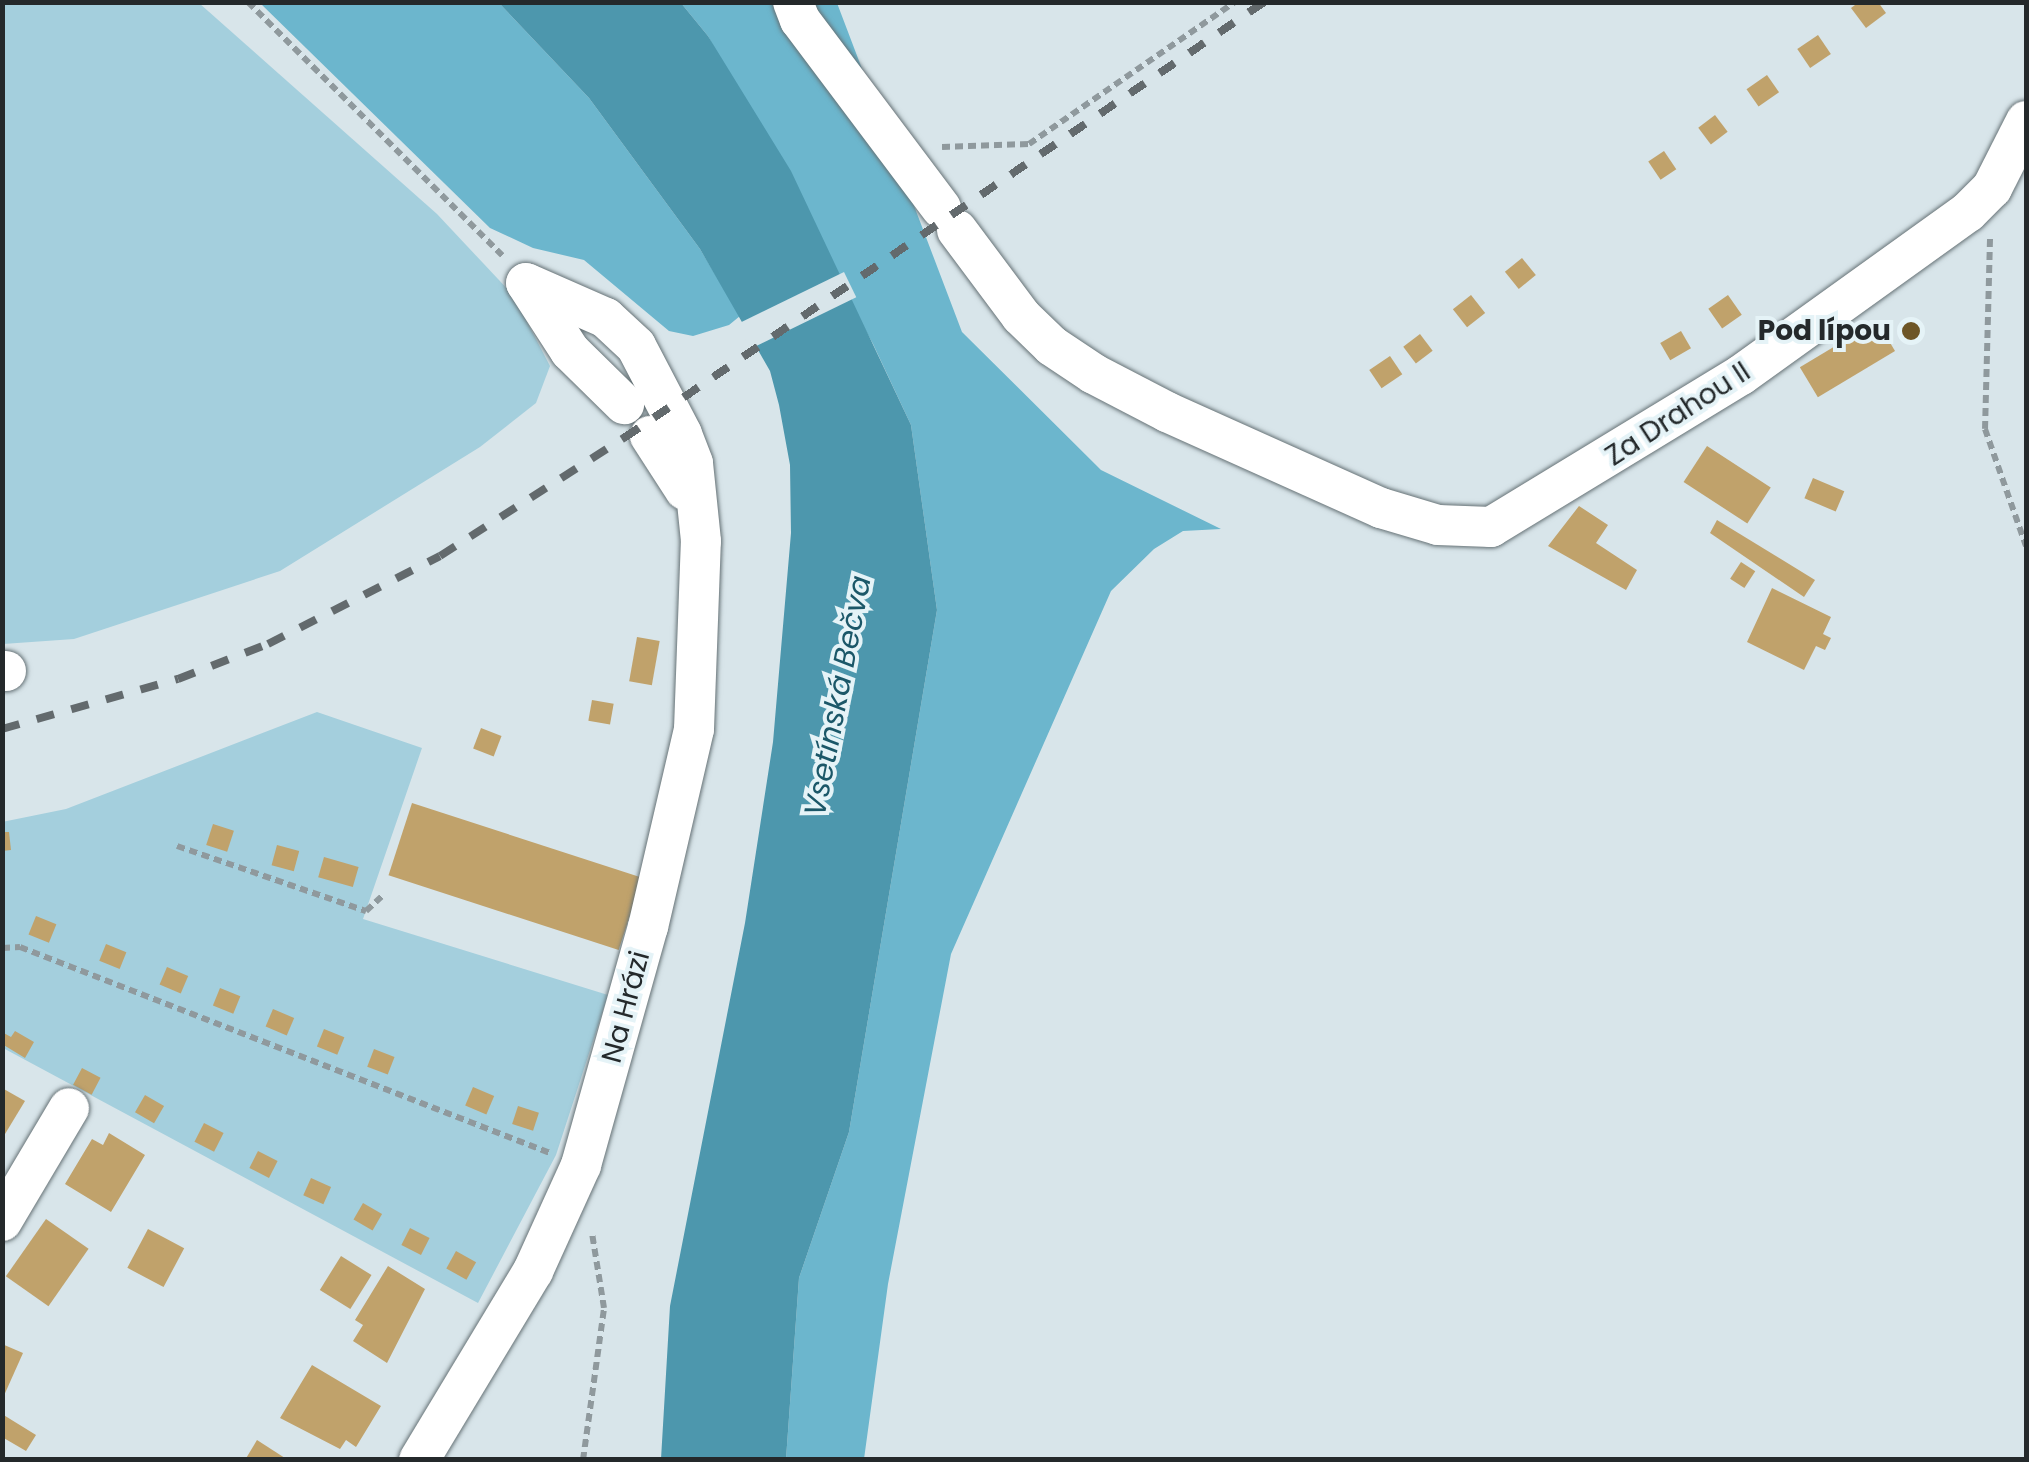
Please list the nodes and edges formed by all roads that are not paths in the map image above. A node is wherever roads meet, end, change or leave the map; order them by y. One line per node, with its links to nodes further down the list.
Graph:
1 (793, 2): 2 (street, Za Drahou II)
2 (2026, 120)
3 (624, 404): 5 (street, Na Hrázi)
4 (650, 436): 5 (street)
5 (700, 514): 8 (street, Na Hrázi)
6 (70, 1108): 7 (street)
7 (2, 1221)
8 (419, 1460)

